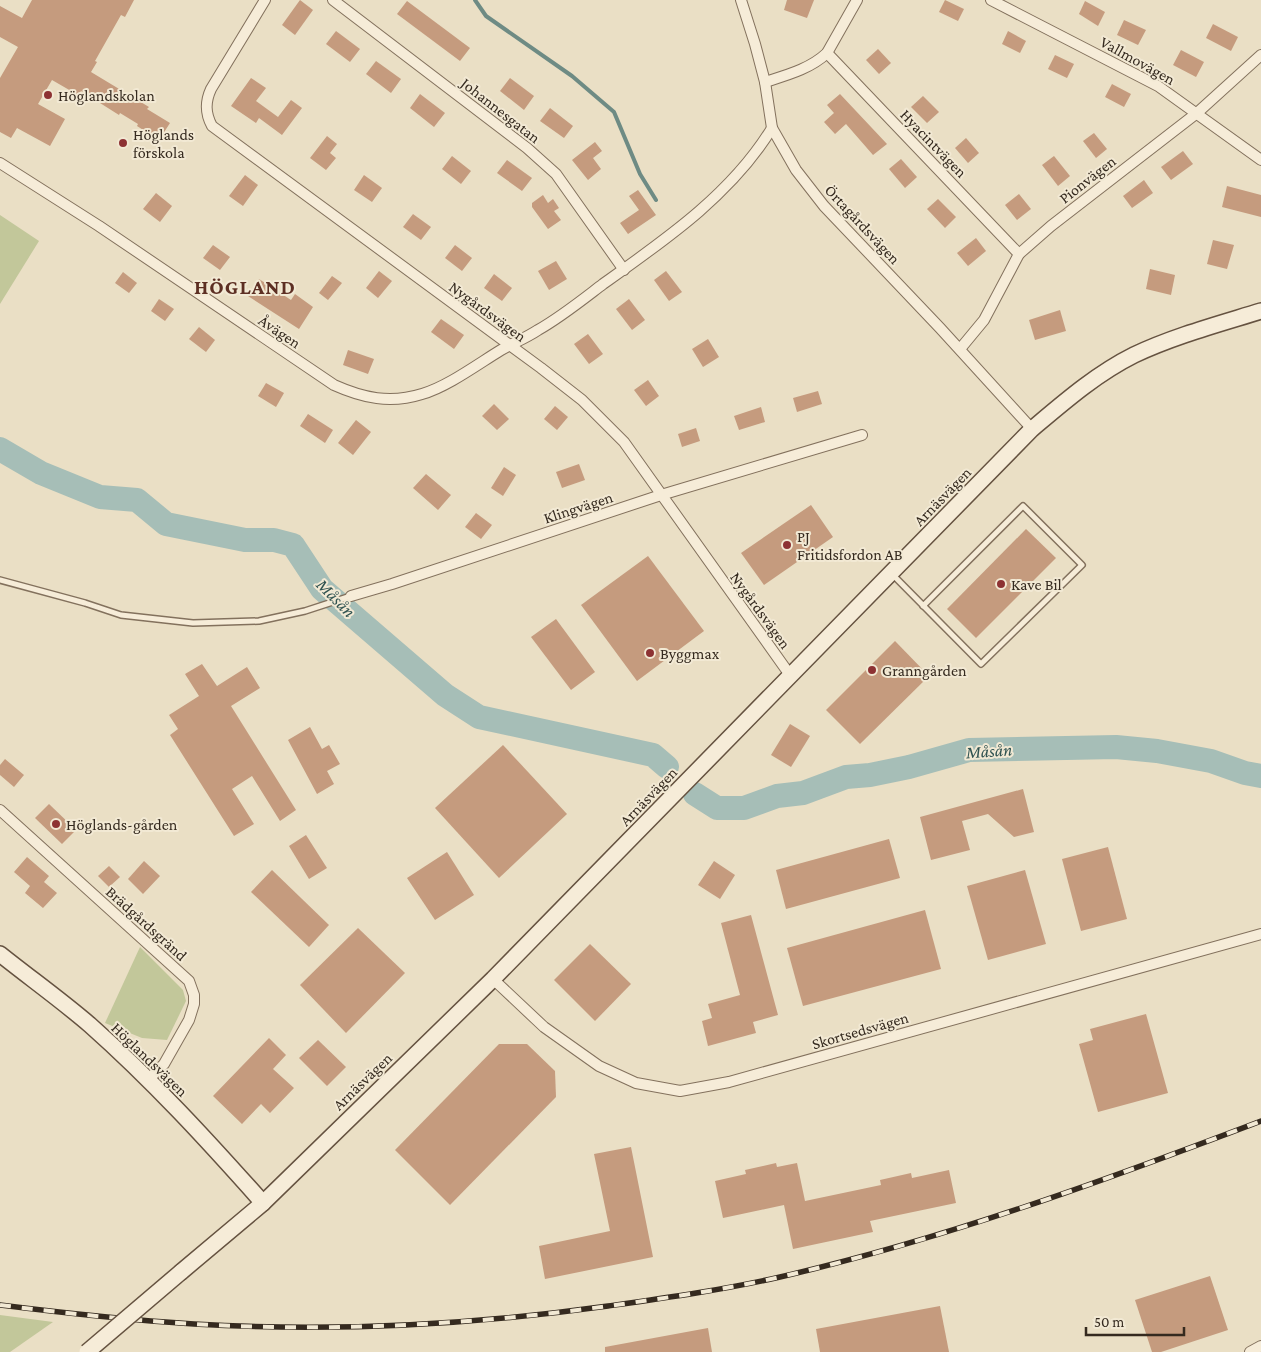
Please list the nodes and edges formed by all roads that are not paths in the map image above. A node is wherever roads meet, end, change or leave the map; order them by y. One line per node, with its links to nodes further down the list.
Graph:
1 (265, 0): 16 (street, Nygårdsvägen)
2 (333, 0): 14 (street, Johannesgatan)
3 (741, 0): 8 (street, Örtagårdsvägen)
4 (857, 0): 6 (street)
5 (991, 0): 9 (street, Vallmovägen)
6 (827, 53): 8 (street); 13 (street, Hyacintvägen)
7 (1261, 56): 9 (street, Pionvägen)
8 (765, 82): 10 (street, Örtagårdsvägen)
9 (1197, 113): 11 (street, Vallmovägen); 13 (street, Pionvägen)
10 (772, 128): 14 (street); 17 (street, Örtagårdsvägen)
11 (1261, 160)
12 (0, 163): 16 (street, Åvägen)
13 (1018, 254): 17 (street, Pionvägen)
14 (624, 270): 16 (street)
15 (1261, 311): 18 (street, Arnäsvägen)
16 (509, 345): 20 (street, Nygårdsvägen)
17 (960, 349): 18 (street, Örtagårdsvägen)
18 (1032, 429): 21 (street, Arnäsvägen)
19 (862, 435): 20 (street, Klingvägen)
20 (661, 495): 23 (street, Klingvägen); 25 (street, Nygårdsvägen)
21 (892, 573): 24 (lane); 25 (street, Arnäsvägen)
22 (0, 580): 23 (lane, Klingvägen)
23 (351, 596)
24 (923, 606): 24 (lane)
25 (790, 676): 29 (street, Arnäsvägen)
26 (0, 810): 30 (street, Brädgårdsgränd)
27 (1261, 934): 29 (street, Skortsedsvägen)
28 (0, 954): 30 (street, Höglandsvägen)
29 (493, 979): 31 (street, Arnäsvägen)
30 (148, 1080): 31 (street, Höglandsvägen)
31 (262, 1203): 33 (street, Arnäsvägen, bridge)
32 (1261, 1346): 34 (street)
33 (87, 1352)
34 (1250, 1352)

